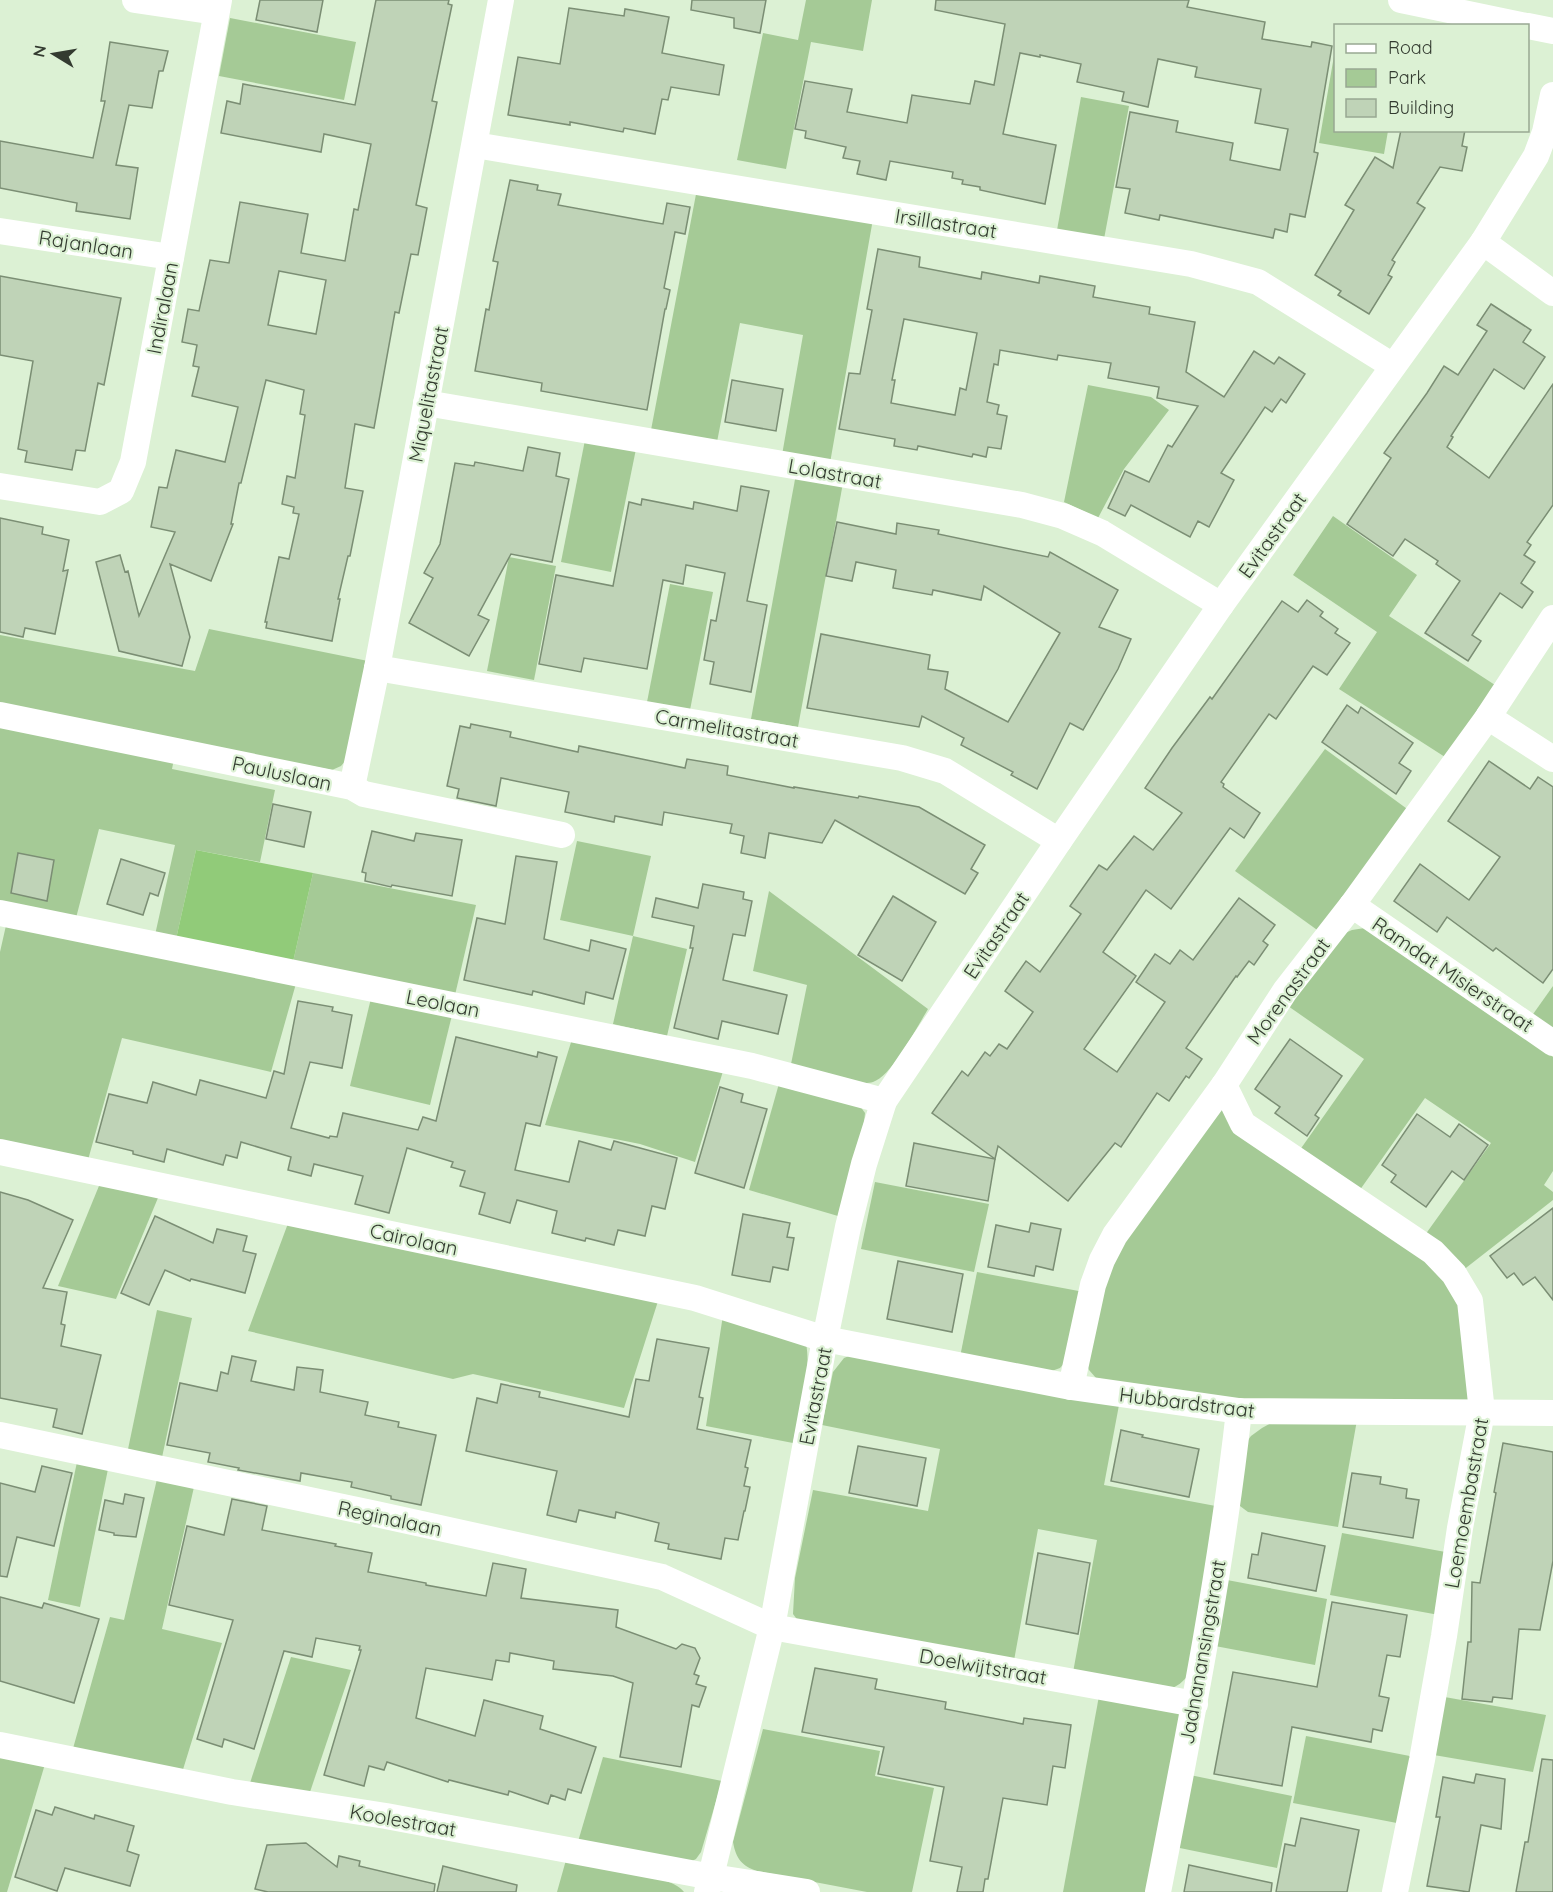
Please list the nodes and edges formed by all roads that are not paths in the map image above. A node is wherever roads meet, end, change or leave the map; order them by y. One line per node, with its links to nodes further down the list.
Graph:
1 (135, 0): 4 (street)
2 (501, 0): 9 (street, Miquelitastraat)
3 (1401, 0): 5 (street)
4 (218, 6): 12 (street, Indiralaan)
5 (1517, 24)
6 (1529, 26): 7 (street)
7 (1553, 31)
8 (1553, 95): 11 (street, Evitastraat)
9 (475, 145): 14 (street, Irsillastraat); 15 (street, Miquelitastraat)
10 (0, 231): 12 (street, Rajanlaan)
11 (1484, 242): 13 (street); 14 (street, Evitastraat)
12 (171, 257): 16 (street, Indiralaan)
13 (1553, 293)
14 (1393, 366): 17 (street, Evitastraat)
15 (426, 403): 17 (street, Lolastraat); 19 (street, Miquelitastraat)
16 (0, 486)
17 (1221, 605): 25 (street, Evitastraat)
18 (1553, 618): 21 (street, Morenastraat)
19 (377, 668): 23 (street, Miquelitastraat); 25 (street, Carmelitastraat)
20 (0, 715): 23 (street, Pauluslaan)
21 (1488, 717): 22 (street); 26 (street, Morenastraat)
22 (1553, 759)
23 (352, 787): 24 (street, Pauluslaan)
24 (562, 835)
25 (1059, 841): 30 (street, Evitastraat)
26 (1352, 905): 28 (street, Ramdat Misierstraat); 29 (street, Morenastraat)
27 (0, 913): 30 (street, Leolaan)
28 (1553, 1043)
29 (1224, 1085): 33 (street, Morenastraat); 35 (street, Loemoembastraat)
30 (884, 1101): 32 (street, Evitastraat)
31 (0, 1152): 32 (street, Cairolaan)
32 (825, 1339): 33 (street, Hubbardstraat); 38 (street, Evitastraat)
33 (1071, 1387): 34 (street, Hubbardstraat)
34 (1239, 1412): 35 (street, Hubbardstraat); 39 (street, Jadnanansingstraat)
35 (1482, 1412): 36 (street, Hubbardstraat); 44 (street, Loemoembastraat)
36 (1553, 1413)
37 (0, 1435): 38 (street, Reginalaan)
38 (772, 1627): 39 (street, Doelwijtstraat); 41 (street, Evitastraat)
39 (1195, 1704): 43 (street, Jadnanansingstraat)
40 (0, 1745): 41 (street, Koolestraat)
41 (710, 1884): 42 (street, Koolestraat)
42 (807, 1892)
43 (1158, 1892)
44 (1395, 1892)

